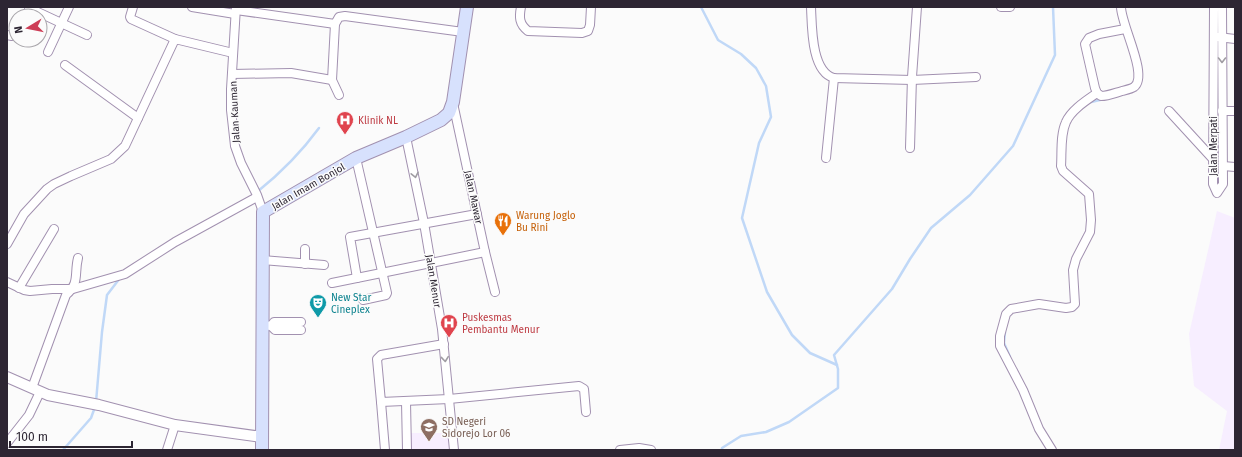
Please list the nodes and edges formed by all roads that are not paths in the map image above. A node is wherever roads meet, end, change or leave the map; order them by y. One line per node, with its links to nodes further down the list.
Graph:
1 (69, 7): 16 (street)
2 (133, 7): 22 (street)
3 (192, 7): 14 (street)
4 (467, 7): 19 (main road, Jalan Imam Bonjol)
5 (521, 7): 6 (street)
6 (591, 7)
7 (811, 7): 29 (street)
8 (917, 7): 31 (street)
9 (1001, 7): 10 (street)
10 (1010, 7)
11 (1121, 7): 18 (street)
12 (1214, 7): 21 (street, Jalan Merpati)
13 (1222, 7): 21 (street, Jalan Merpati)
14 (236, 10): 17 (street); 25 (street, Jalan Kauman)
15 (48, 16): 16 (street)
16 (62, 23): 20 (street); 24 (street)
17 (335, 24): 19 (street); 30 (street)
18 (1125, 29): 32 (street); 32 (street)
19 (462, 32): 34 (main road, Jalan Imam Bonjol)
20 (86, 35)
21 (1218, 37): 23 (street); 36 (street, Jalan Merpati, one-way to 36); 43 (street, Jalan Merpati)
22 (175, 39): 25 (street); 38 (street)
23 (1235, 39)
24 (48, 52)
25 (233, 53): 27 (street, Jalan Kauman)
26 (65, 65): 38 (street)
27 (232, 74): 30 (street); 46 (street, Jalan Kauman)
28 (976, 77): 31 (street)
29 (834, 78): 31 (street); 42 (street)
30 (332, 80): 33 (street)
31 (912, 80): 40 (street)
32 (1097, 93): 87 (street)
33 (339, 95)
34 (453, 102): 39 (main road, Jalan Imam Bonjol); 48 (street, Jalan Mawar)
35 (1169, 111): 43 (street)
36 (1222, 111): 37 (street); 44 (street, Jalan Merpati)
37 (1235, 111)
38 (138, 118): 52 (street)
39 (406, 137): 41 (main road, Jalan Imam Bonjol); 49 (street, Jalan Menur, one-way to 49)
40 (910, 148)
41 (356, 158): 47 (main road, Jalan Imam Bonjol); 51 (street)
42 (826, 158)
43 (1213, 159): 44 (street, Jalan Merpati)
44 (1223, 166): 45 (street)
45 (1235, 167)
46 (256, 194): 47 (street, Jalan Kauman); 65 (street)
47 (262, 212): 56 (main road, Jalan Imam Bonjol)
48 (477, 214): 49 (street); 54 (street, Jalan Mawar)
49 (424, 224): 51 (street); 57 (street, Jalan Menur)
50 (54, 229): 64 (street)
51 (373, 233): 60 (street); 61 (street)
52 (7, 244)
53 (305, 249): 58 (street)
54 (485, 252): 57 (street); 66 (street, Jalan Mawar)
55 (78, 258): 65 (street)
56 (262, 260): 58 (street); 68 (main road, Jalan Imam Bonjol)
57 (432, 262): 60 (street); 70 (street, Jalan Menur)
58 (305, 264): 59 (street)
59 (324, 265)
60 (382, 273): 61 (street); 67 (street)
61 (356, 278): 63 (street)
62 (7, 282): 64 (street)
63 (332, 283)
64 (19, 288): 65 (street)
65 (73, 289): 72 (street)
66 (495, 292)
67 (363, 300)
68 (267, 326): 69 (street); 78 (main road, Jalan Imam Bonjol)
69 (301, 326)
70 (444, 344): 73 (street, Jalan Menur, one-way to 73); 74 (street)
71 (7, 377): 72 (street)
72 (36, 390): 77 (street); 79 (street)
73 (449, 399): 75 (street); 76 (street); 84 (street, Jalan Menur)
74 (381, 402): 75 (street); 82 (street)
75 (406, 402): 83 (street)
76 (586, 412)
77 (175, 425): 78 (street); 80 (street)
78 (262, 437): 81 (main road, Jalan Imam Bonjol)
79 (7, 443)
80 (168, 450)
81 (262, 450)
82 (385, 450)
83 (407, 450)
84 (454, 450)
85 (620, 450): 86 (street)
86 (651, 450)
87 (1052, 450)

